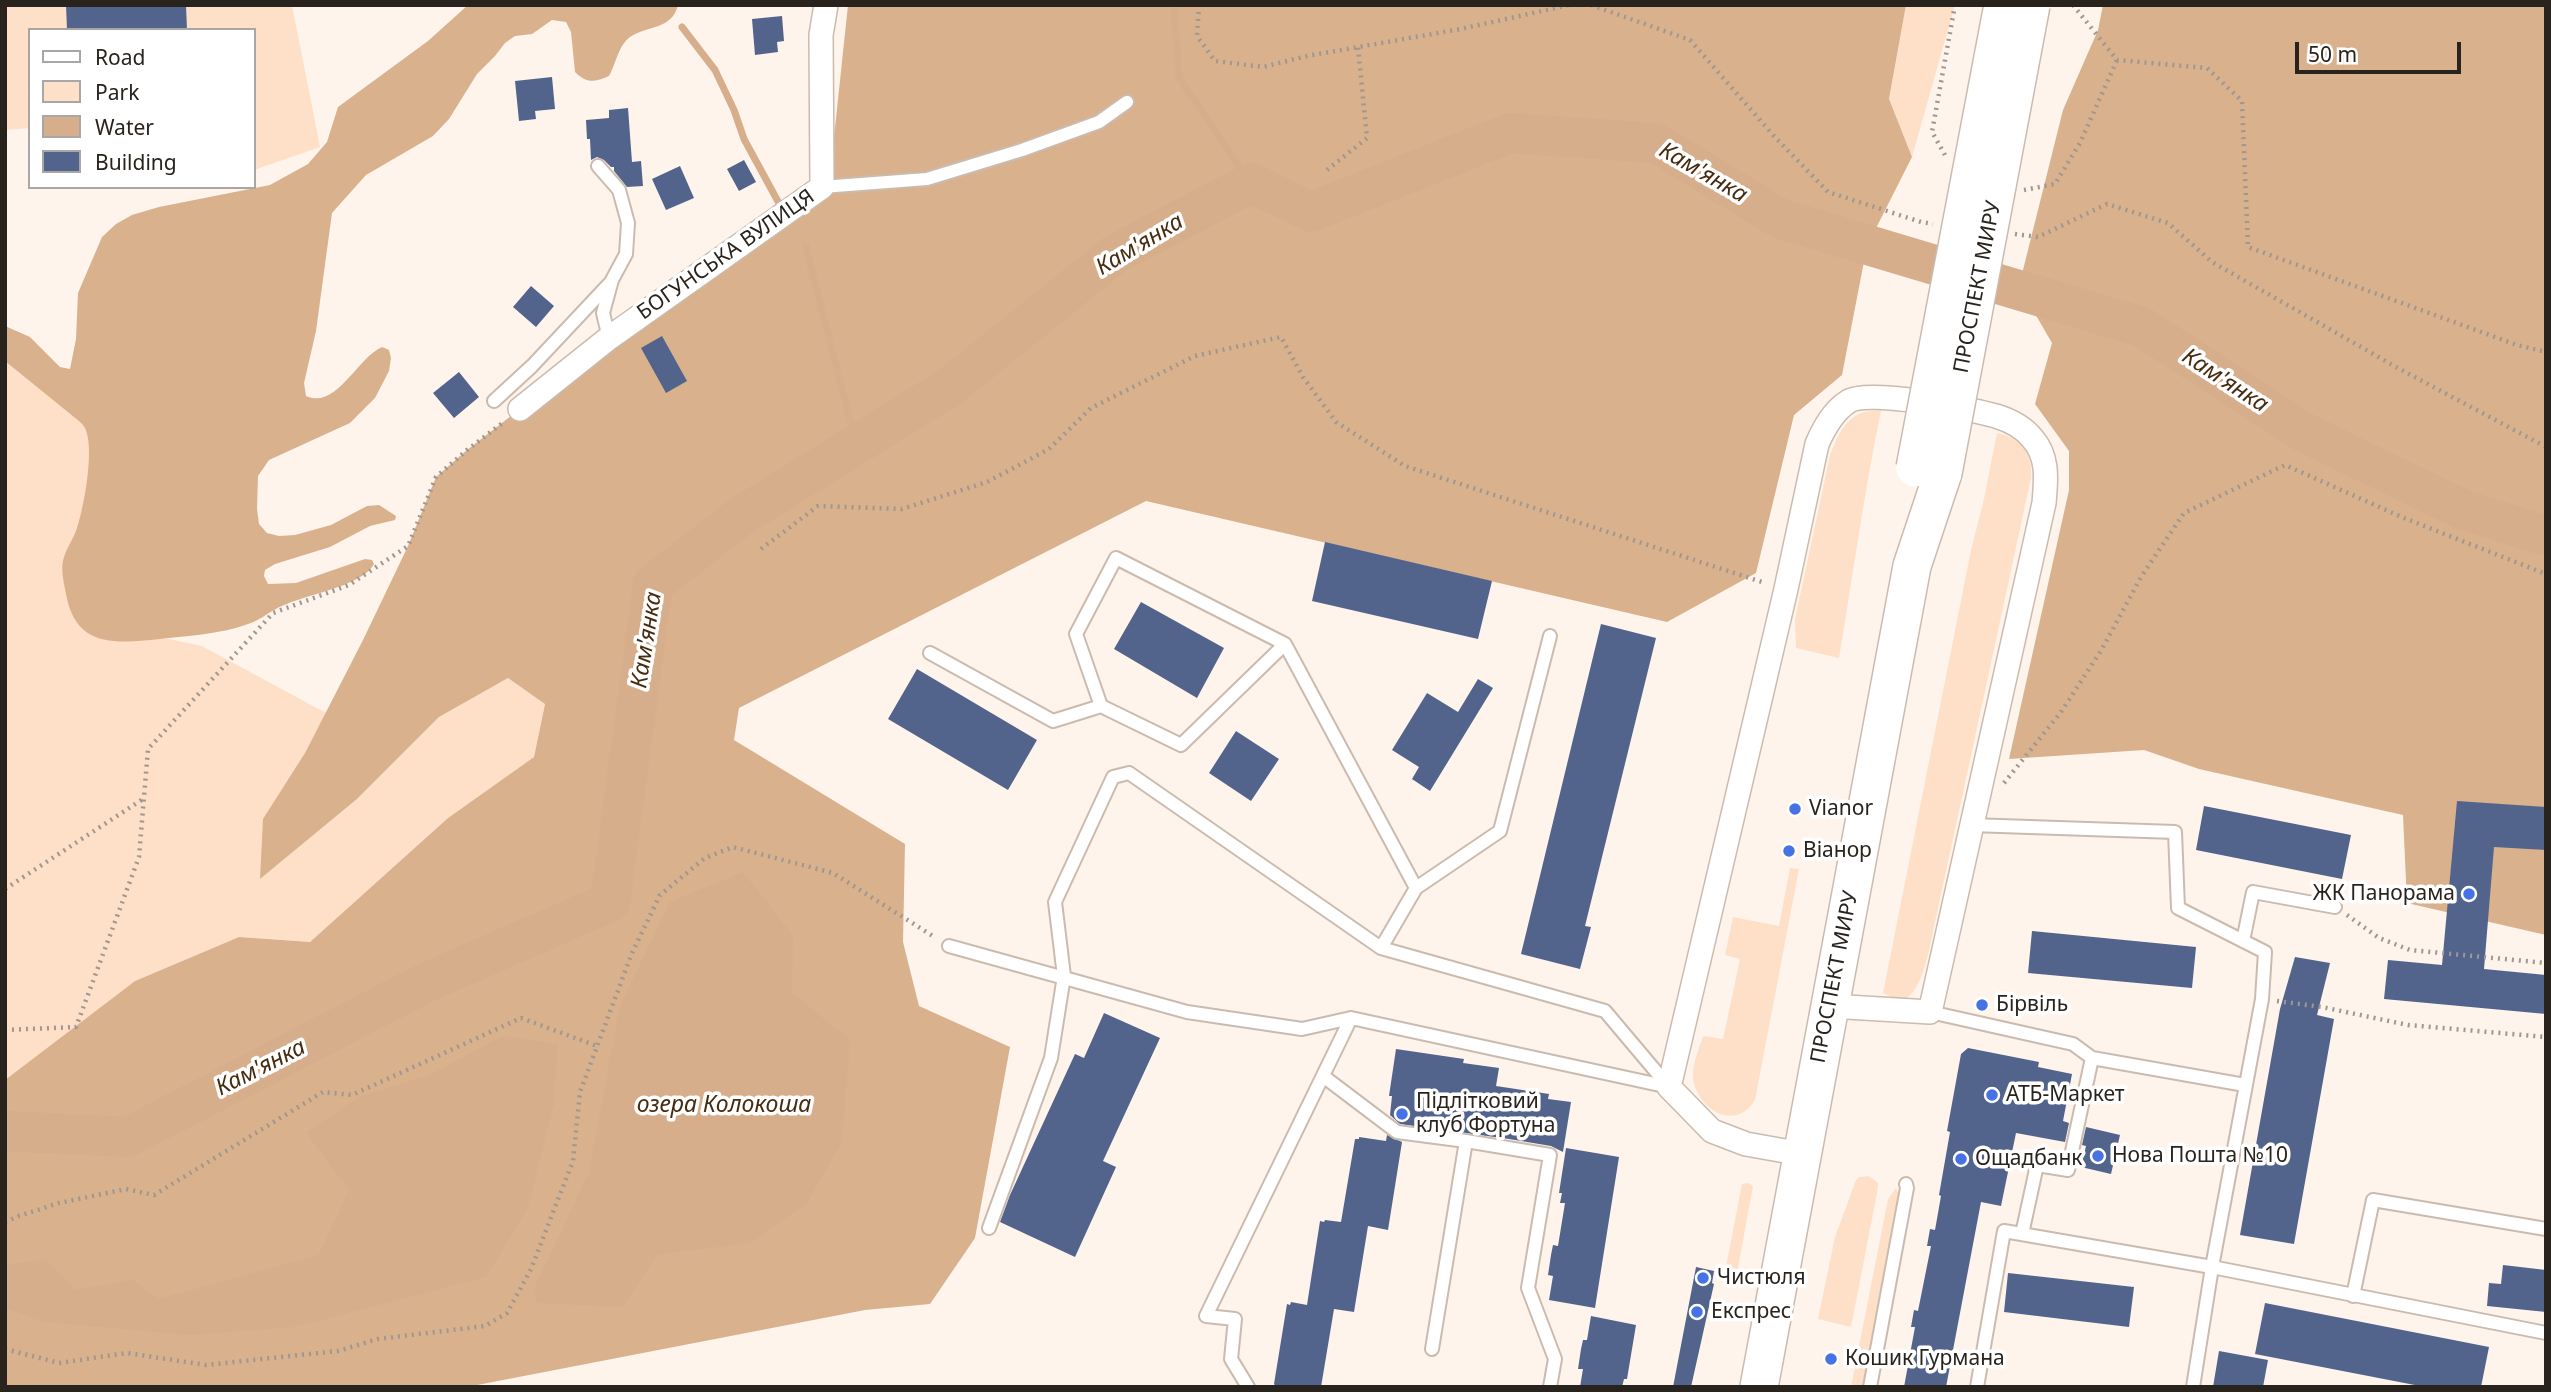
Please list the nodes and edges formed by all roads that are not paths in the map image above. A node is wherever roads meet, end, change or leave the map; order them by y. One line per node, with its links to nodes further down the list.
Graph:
1 (825, 5): 6 (street, БОГУНСЬКА ВУЛИЦЯ)
2 (2003, 5): 11 (main road, ПРОСПЕКТ МИРУ, bridge)
3 (2031, 5): 11 (main road, ПРОСПЕКТ МИРУ, bridge)
4 (1127, 102): 6 (lane)
5 (598, 166): 7 (lane)
6 (822, 187): 8 (street, БОГУНСЬКА ВУЛИЦЯ)
7 (612, 280): 8 (lane); 9 (lane)
8 (609, 338): 10 (street, БОГУНСЬКА ВУЛИЦЯ)
9 (494, 401)
10 (520, 409)
11 (1929, 471): 23 (main road, ПРОСПЕКТ МИРУ)
12 (1550, 636): 17 (lane)
13 (1285, 644): 15 (lane); 15 (lane); 17 (lane)
14 (930, 653): 15 (lane)
15 (1101, 706)
16 (1971, 825): 19 (lane); 24 (street); 29 (street)
17 (1416, 888): 21 (lane)
18 (2335, 907): 19 (lane)
19 (2243, 941): 28 (lane)
20 (949, 946): 22 (lane)
21 (1381, 948): 22 (lane); 29 (lane)
22 (1064, 976): 25 (lane); 33 (lane)
23 (1830, 1006): 24 (street); 31 (main road, ПРОСПЕКТ МИРУ)
24 (1919, 1015): 26 (lane)
25 (1351, 1018): 27 (lane); 29 (lane)
26 (2092, 1058): 28 (lane); 35 (lane)
27 (1323, 1076): 30 (lane); 40 (lane)
28 (2245, 1084): 36 (lane)
29 (1669, 1087): 31 (street)
30 (1466, 1141): 39 (lane); 41 (lane)
31 (1802, 1154): 42 (main road, ПРОСПЕКТ МИРУ)
32 (1906, 1184): 43 (lane)
33 (989, 1228)
34 (2546, 1229): 37 (lane)
35 (2022, 1234): 36 (lane); 44 (lane)
36 (2212, 1267): 37 (lane); 45 (lane)
37 (2353, 1296): 38 (lane)
38 (2546, 1333)
39 (1432, 1349)
40 (1248, 1387)
41 (1550, 1387)
42 (1759, 1387)
43 (1870, 1387)
44 (1977, 1387)
45 (2193, 1387)

